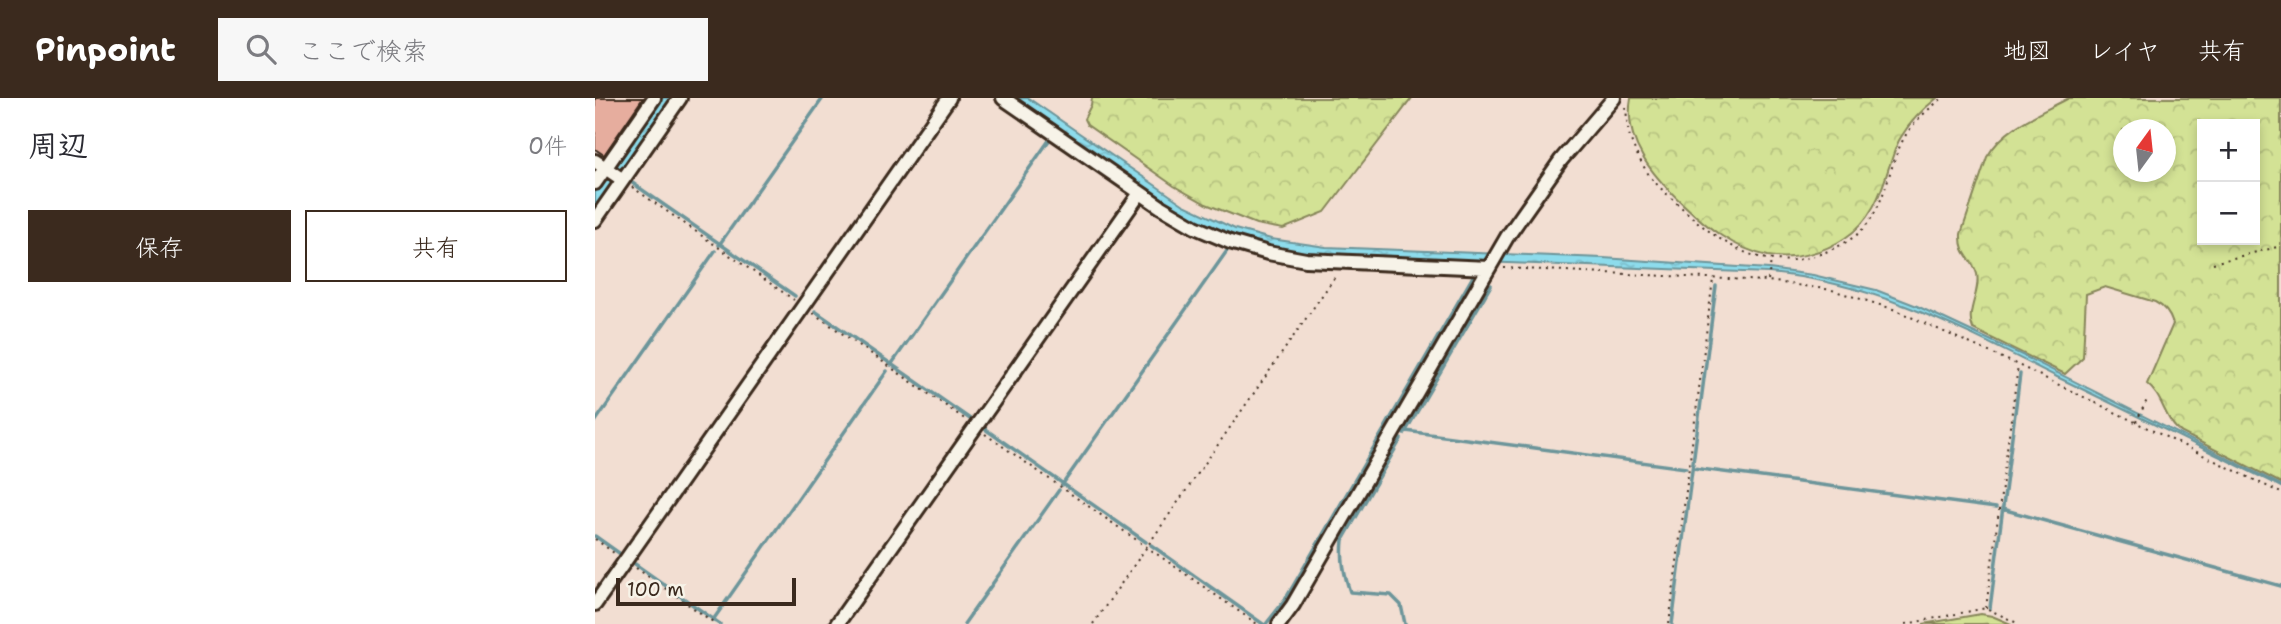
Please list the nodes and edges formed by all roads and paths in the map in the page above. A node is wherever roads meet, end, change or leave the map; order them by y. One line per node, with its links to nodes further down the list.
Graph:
1 (654, 98): 7 (street)
2 (680, 98): 8 (street)
3 (949, 98): 19 (street)
4 (1003, 98): 10 (street)
5 (1616, 98): 14 (path); 16 (street)
6 (1943, 98): 14 (path)
7 (603, 166): 8 (street); 9 (street)
8 (621, 179): 11 (street); 19 (path)
9 (595, 183)
10 (1140, 192): 13 (street); 23 (street)
11 (595, 220)
12 (2281, 246): 15 (path)
13 (1345, 262): 16 (street); 26 (path)
14 (1771, 262): 18 (path)
15 (2213, 263)
16 (1490, 266): 17 (path); 34 (street)
17 (1713, 278): 18 (path); 35 (path)
18 (1768, 279): 20 (path)
19 (803, 307): 23 (path); 27 (street)
20 (2018, 365): 22 (path); 29 (path)
21 (2147, 400): 22 (path)
22 (2137, 421): 24 (path)
23 (975, 427): 26 (path); 31 (street)
24 (2281, 493)
25 (595, 539): 27 (path)
26 (1147, 547): 32 (path); 33 (path)
27 (625, 560): 28 (street); 30 (path)
28 (595, 604)
29 (1986, 608): 36 (path); 37 (path)
30 (716, 624)
31 (837, 624)
32 (1093, 624)
33 (1257, 624)
34 (1279, 624)
35 (1669, 624)
36 (1906, 624)
37 (2019, 624)

